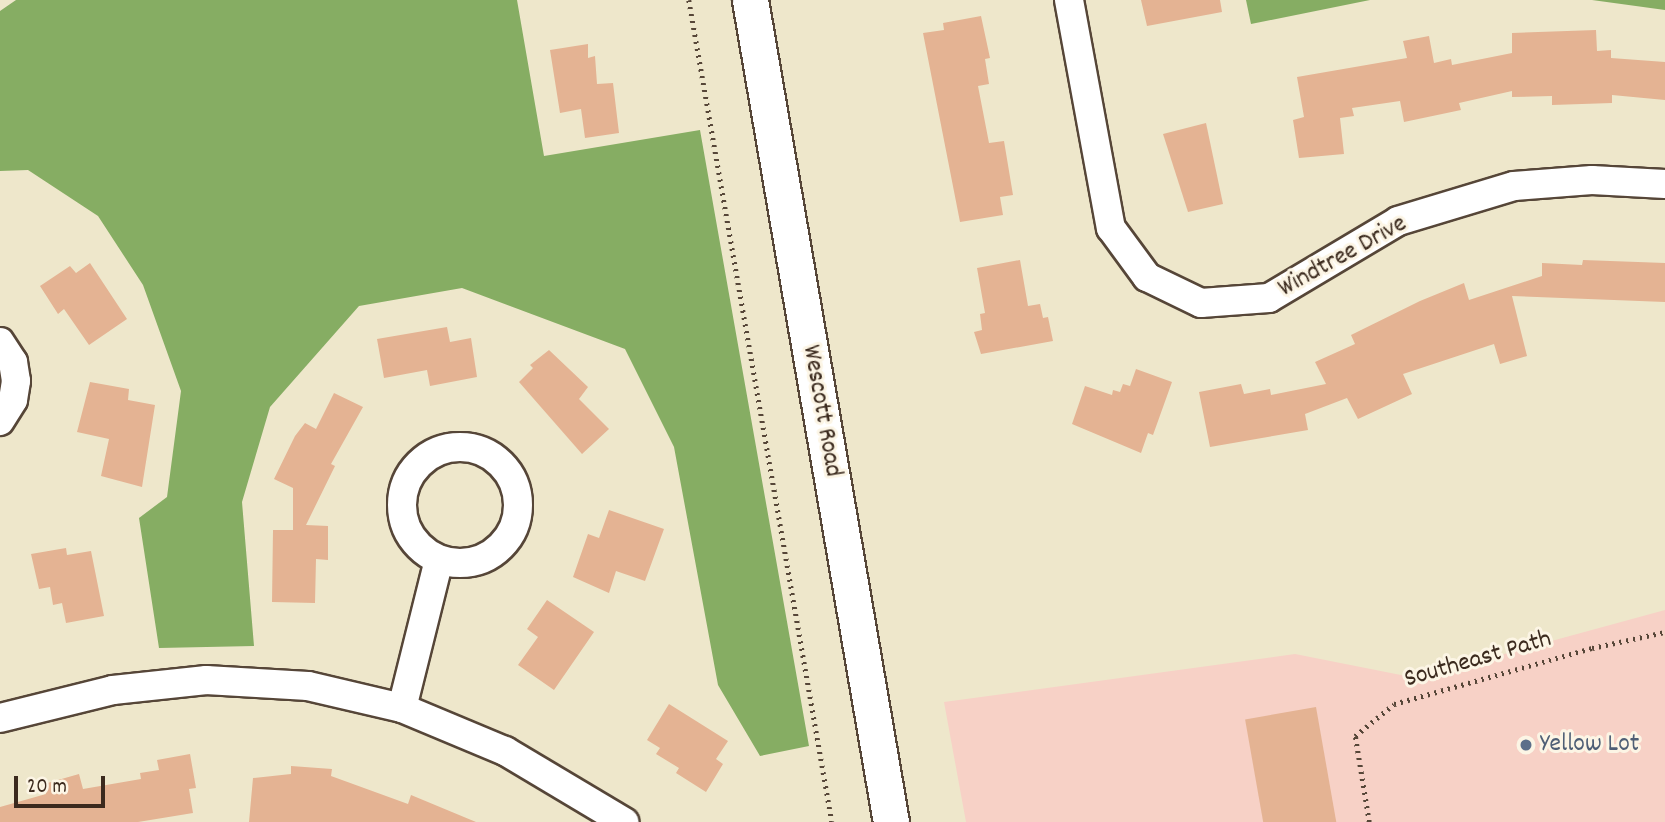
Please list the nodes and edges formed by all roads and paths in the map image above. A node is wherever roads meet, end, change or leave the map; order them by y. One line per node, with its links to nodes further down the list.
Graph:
1 (688, 0): 12 (path)
2 (750, 0): 13 (street, Wescott Road)
3 (1069, 0): 4 (street, Windtree Drive)
4 (1665, 184)
5 (0, 342): 6 (street)
6 (0, 421)
7 (439, 560): 7 (street); 9 (street)
8 (1665, 632): 14 (path, Southeast Path)
9 (402, 708): 10 (street); 11 (street)
10 (0, 718)
11 (624, 822)
12 (832, 822)
13 (891, 822)
14 (1369, 822)

